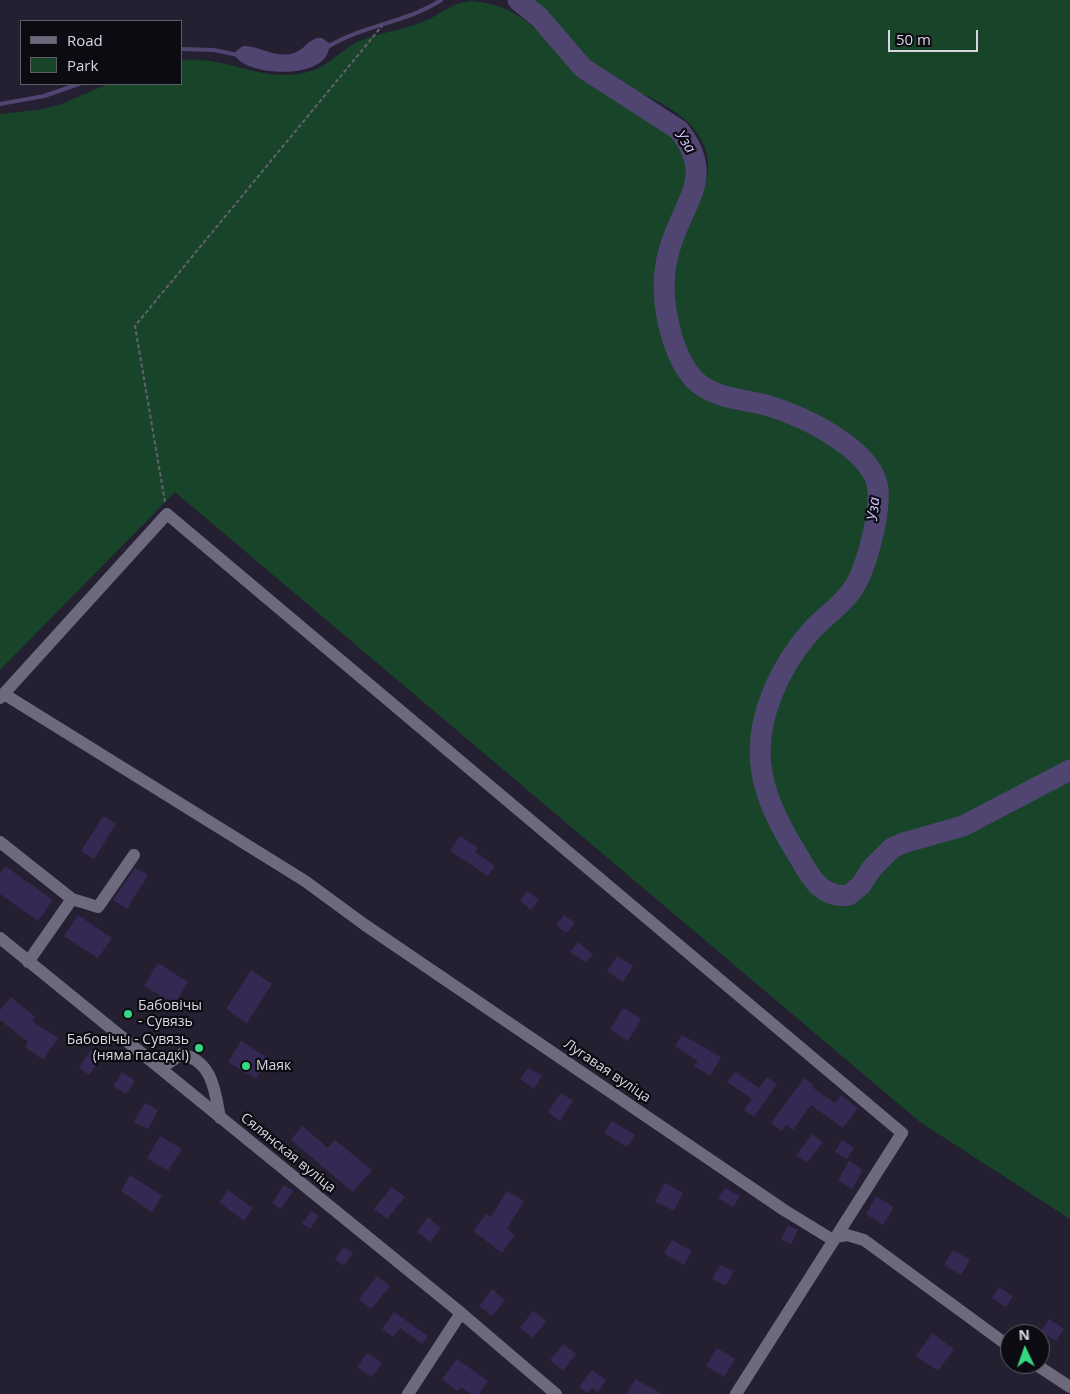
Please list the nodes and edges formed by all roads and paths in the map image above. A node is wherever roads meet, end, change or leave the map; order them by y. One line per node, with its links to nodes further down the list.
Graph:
1 (382, 26): 2 (path)
2 (167, 514): 3 (street); 11 (street)
3 (2, 696): 11 (street, Лугавая вуліца)
4 (0, 842): 6 (street)
5 (134, 855): 6 (street)
6 (72, 899): 8 (street)
7 (0, 938): 8 (street, Сялянская вуліца)
8 (28, 962): 9 (street, Сялянская вуліца)
9 (161, 1068): 10 (street, Сялянская вуліца); 10 (street)
10 (220, 1118): 12 (street, Сялянская вуліца)
11 (834, 1238): 13 (street, Лугавая вуліца); 18 (street)
12 (461, 1313): 16 (street); 17 (street, Сялянская вуліца)
13 (1000, 1340)
14 (1050, 1374): 15 (street)
15 (1070, 1387)
16 (408, 1394)
17 (556, 1394)
18 (736, 1394)

